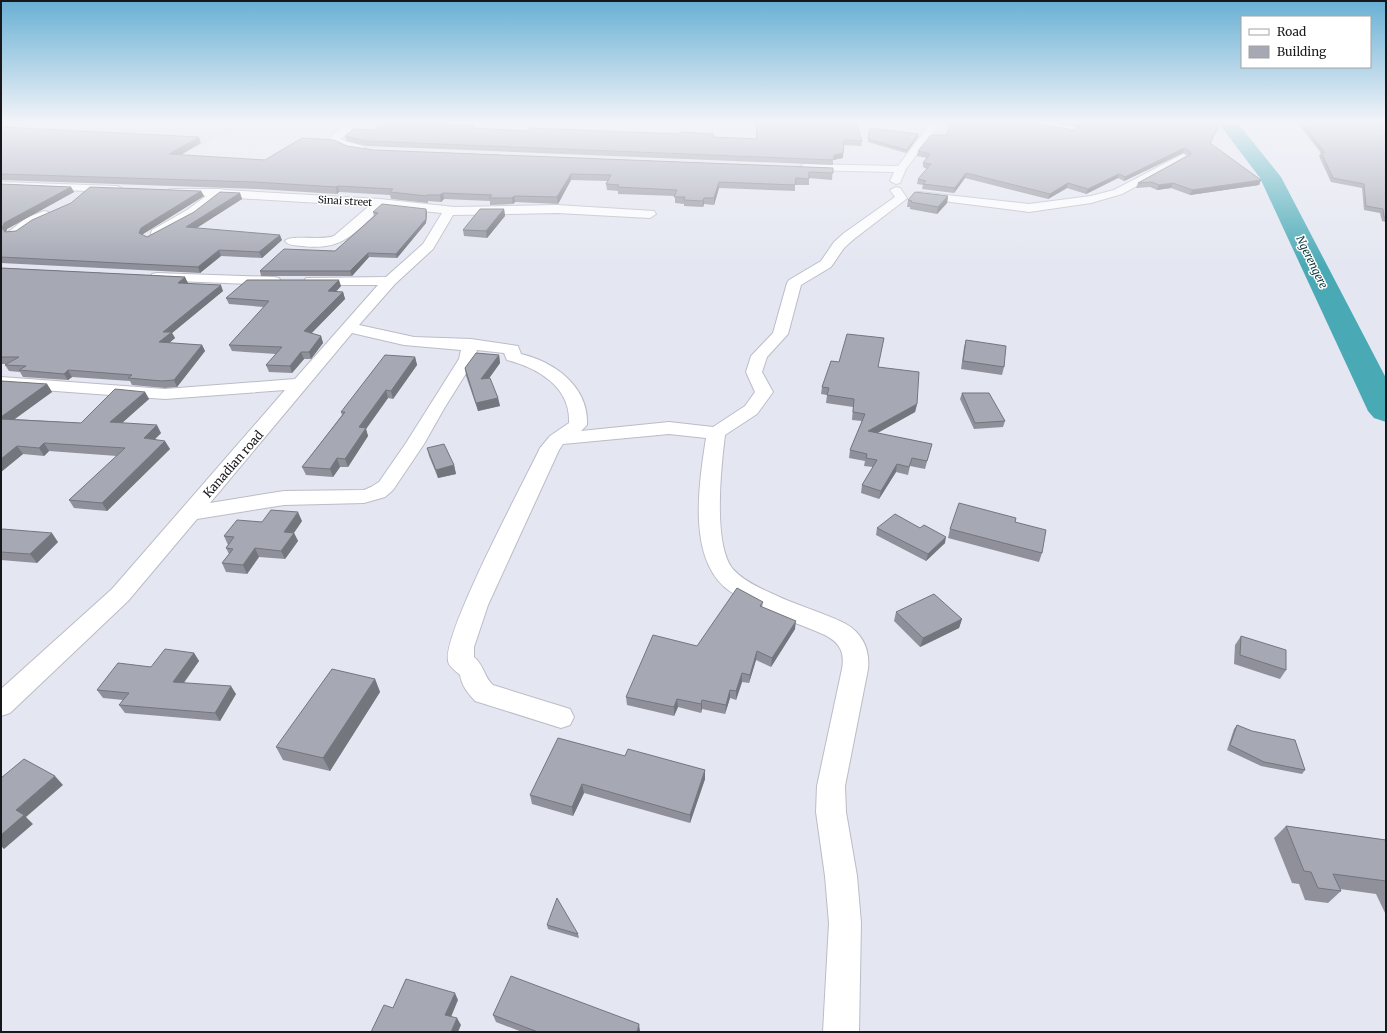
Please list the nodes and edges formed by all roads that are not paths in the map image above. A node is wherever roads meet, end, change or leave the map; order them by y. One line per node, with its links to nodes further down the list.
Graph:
1 (831, 169): 2 (street)
2 (890, 169)
3 (901, 169): 9 (street)
4 (1161, 169): 9 (street)
5 (1, 185): 6 (street)
6 (89, 188): 7 (street); 11 (street)
7 (127, 189)
8 (166, 190): 10 (street, Sinai street)
9 (896, 190): 25 (street)
10 (220, 192): 12 (street, Sinai street); 17 (street)
11 (74, 200)
12 (380, 203): 14 (street, Sinai street); 18 (street)
13 (55, 211): 16 (street)
14 (450, 211): 15 (street, Sinai street); 20 (street, Kanadian road)
15 (650, 214)
16 (13, 233)
17 (149, 238)
18 (291, 241)
19 (144, 276): 20 (street)
20 (390, 281): 21 (street, Kanadian road)
21 (349, 327): 22 (street); 24 (street, Kanadian road)
22 (471, 344): 26 (street); 27 (street)
23 (1, 382): 24 (street)
24 (301, 384): 27 (street, Kanadian road)
25 (716, 433): 26 (street); 30 (street)
26 (557, 440): 29 (street)
27 (190, 512): 28 (street, Kanadian road)
28 (1, 705)
29 (561, 717)
30 (841, 1032)

